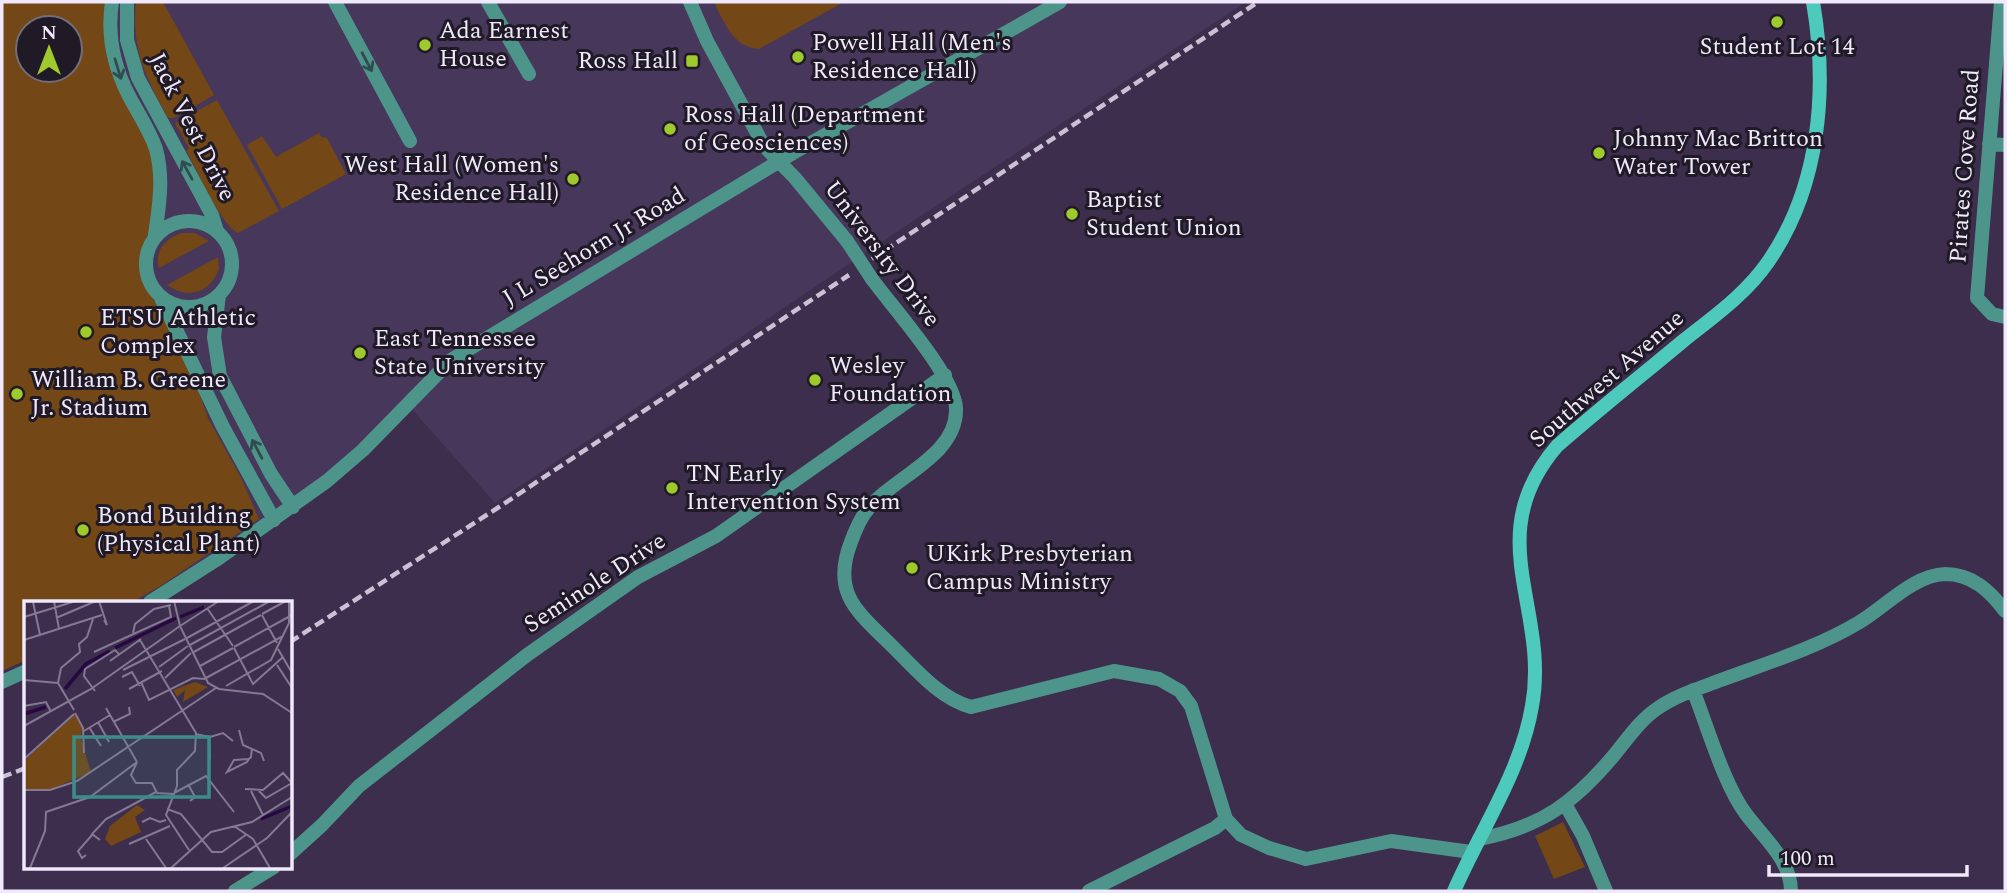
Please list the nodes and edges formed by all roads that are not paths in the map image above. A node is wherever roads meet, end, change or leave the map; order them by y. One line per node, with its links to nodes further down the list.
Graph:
1 (112, 2): 15 (street, Jack Vest Drive, one-way to 15)
2 (127, 2): 14 (street, Jack Vest Drive, one-way to 2)
3 (335, 2): 10 (street, one-way to 10)
4 (488, 2): 9 (street)
5 (690, 2): 13 (street, University Drive)
6 (1060, 2): 13 (street, J L Seehorn Jr Road)
7 (1812, 2): 29 (street, Southwest Avenue)
8 (2001, 2): 11 (street, Pirates Cove Road)
9 (529, 74)
10 (410, 141)
11 (1989, 144): 12 (street); 18 (street, Pirates Cove Road)
12 (2005, 145)
13 (779, 162): 19 (street, University Drive, bridge); 20 (street, J L Seehorn Jr Road)
14 (217, 231): 15 (street); 16 (street)
15 (155, 235): 17 (street)
16 (219, 295): 17 (street); 20 (street, one-way to 16)
17 (160, 296): 21 (street)
18 (2005, 317)
19 (945, 375): 28 (street, University Drive); 30 (street, Seminole Drive)
20 (293, 507): 21 (street, J L Seehorn Jr Road)
21 (274, 520): 22 (street, J L Seehorn Jr Road)
22 (153, 601)
23 (2005, 611): 26 (street)
24 (24, 672): 25 (street)
25 (2, 682)
26 (1693, 690): 27 (street); 37 (street)
27 (1565, 804): 29 (street); 36 (street)
28 (1226, 819): 31 (street); 34 (street)
29 (1479, 839): 31 (street, Southwest Avenue)
30 (292, 852)
31 (1471, 852): 35 (street, Southwest Avenue)
32 (272, 868): 33 (street)
33 (235, 891)
34 (1089, 891)
35 (1454, 891)
36 (1606, 891)
37 (1791, 891)

